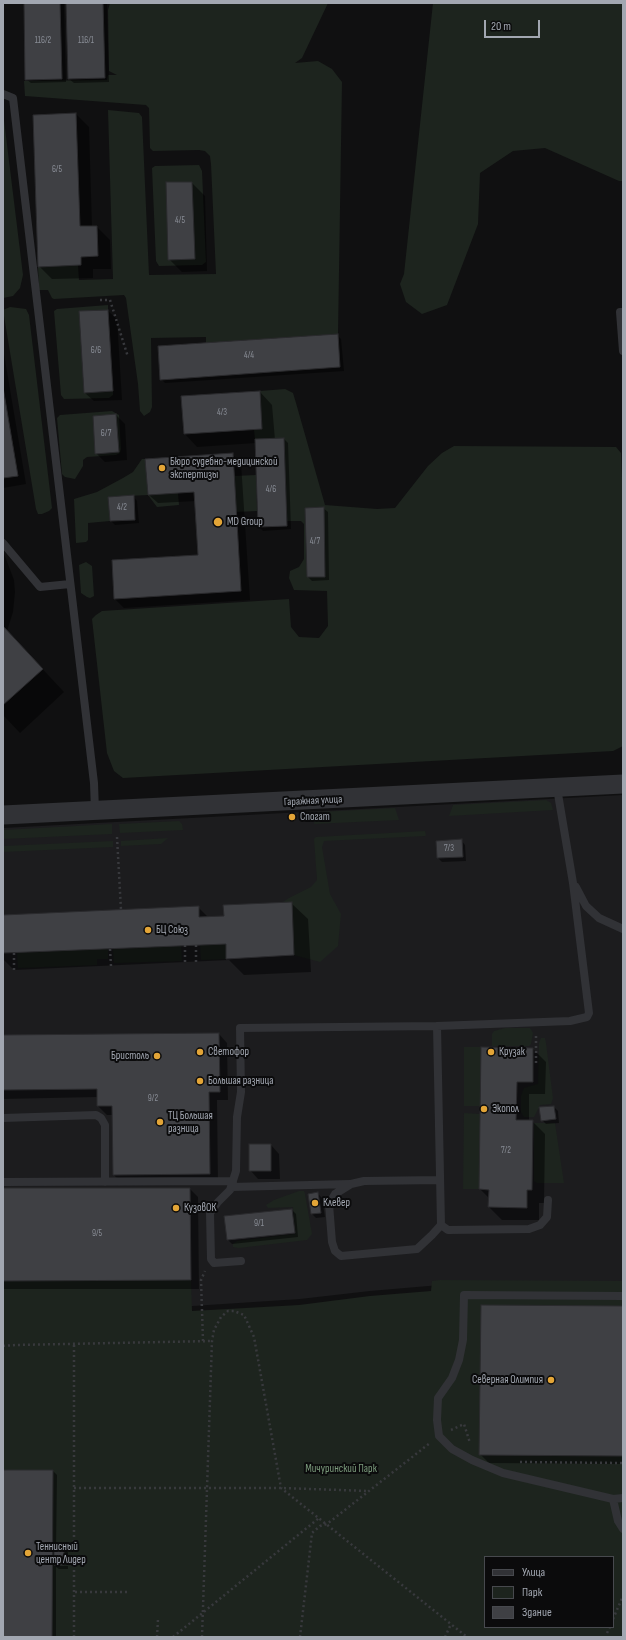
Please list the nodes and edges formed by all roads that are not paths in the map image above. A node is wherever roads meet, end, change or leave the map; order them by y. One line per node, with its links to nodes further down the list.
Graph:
1 (3, 94): 5 (lane)
2 (623, 312): 3 (lane)
3 (623, 351)
4 (3, 543): 5 (lane)
5 (70, 584): 8 (lane)
6 (623, 784): 7 (street, Гаражная улица)
7 (557, 788): 8 (street, Гаражная улица); 10 (lane)
8 (95, 811): 9 (street, Гаражная улица)
9 (3, 815)
10 (573, 883): 11 (lane); 12 (lane)
11 (623, 929)
12 (437, 1026): 14 (lane); 17 (lane)
13 (3, 1118): 16 (lane)
14 (440, 1180): 18 (lane); 20 (lane)
15 (3, 1182): 16 (lane)
16 (105, 1182): 17 (lane)
17 (232, 1184): 18 (lane); 21 (lane)
18 (351, 1184): 20 (lane)
19 (548, 1200): 20 (lane)
20 (441, 1224)
21 (241, 1261)
22 (623, 1296): 24 (lane)
23 (623, 1498): 24 (lane)
24 (613, 1499): 25 (lane)
25 (623, 1529)

